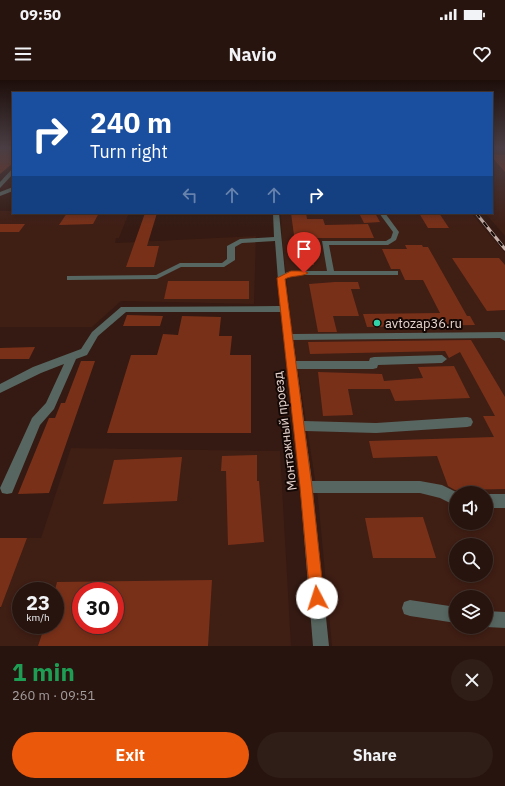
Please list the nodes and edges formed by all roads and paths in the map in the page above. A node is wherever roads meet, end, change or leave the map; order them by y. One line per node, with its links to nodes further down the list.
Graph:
1 (10, 173): 2 (street)
2 (0, 187): 3 (street)
3 (12, 189)
4 (12, 189): 5 (street)
5 (0, 194)
6 (276, 214): 8 (street, Монтажный проезд)
7 (383, 214): 9 (street)
8 (277, 239): 11 (street); 12 (street, Монтажный проезд)
9 (331, 273): 10 (street); 12 (street)
10 (395, 273)
11 (70, 278)
12 (281, 278): 13 (street, Монтажный проезд)
13 (285, 309): 14 (street, Монтажный проезд); 16 (street)
14 (288, 337): 15 (street); 18 (street, Монтажный проезд)
15 (505, 338)
16 (72, 357): 19 (street); 23 (street)
17 (442, 359): 18 (street)
18 (291, 365): 21 (street, Монтажный проезд)
19 (0, 389)
20 (466, 422): 21 (street)
21 (299, 426): 22 (street, Монтажный проезд)
22 (306, 487): 24 (street); 31 (street, Монтажный проезд)
23 (7, 488)
24 (449, 496)
25 (493, 501): 26 (street)
26 (505, 501)
27 (410, 608): 28 (street)
28 (449, 614)
29 (493, 619): 30 (street)
30 (505, 620)
31 (321, 646)

